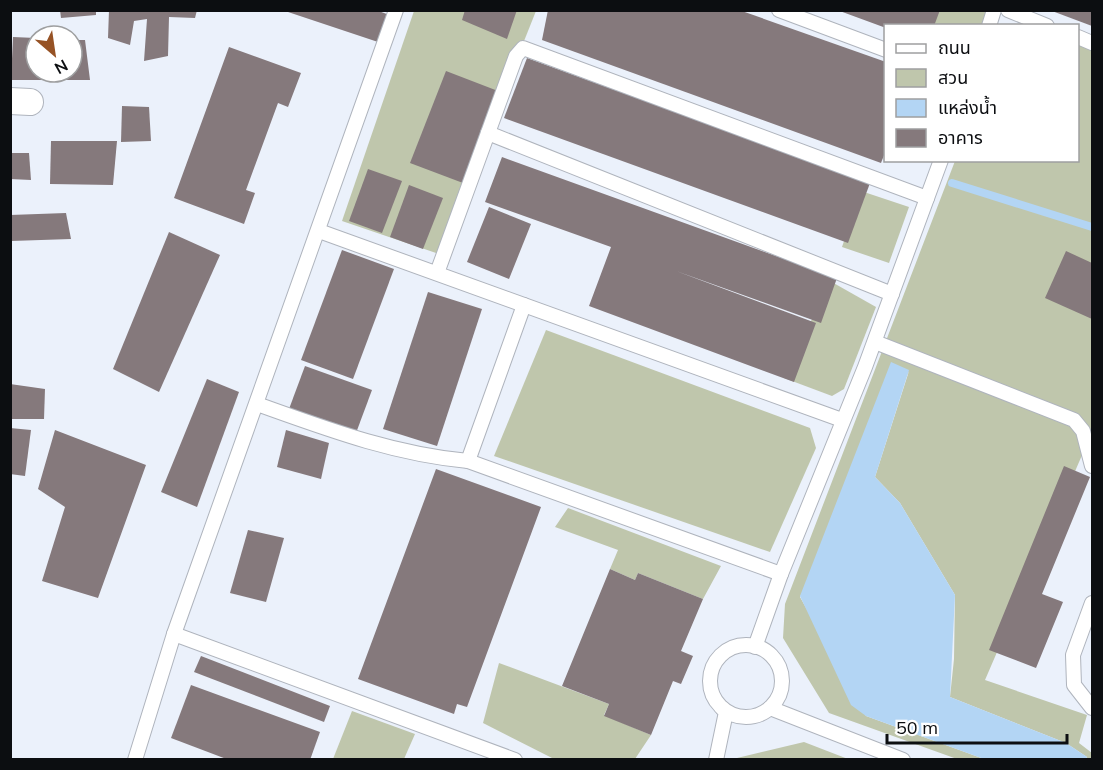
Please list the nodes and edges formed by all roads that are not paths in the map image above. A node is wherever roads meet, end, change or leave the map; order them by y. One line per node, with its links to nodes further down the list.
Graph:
1 (396, 10): 9 (lane)
2 (778, 10): 5 (lane)
3 (1008, 10): 4 (lane)
4 (1042, 24)
5 (884, 50)
6 (488, 133): 8 (lane); 10 (lane); 11 (lane)
7 (940, 162): 8 (lane)
8 (927, 198): 11 (lane)
9 (319, 231): 10 (lane); 14 (lane)
10 (437, 273): 12 (lane)
11 (892, 294): 13 (lane)
12 (524, 305): 15 (lane); 16 (lane)
13 (875, 342): 15 (lane); 17 (lane)
14 (257, 404): 16 (lane); 20 (lane)
15 (842, 420): 18 (lane)
16 (468, 461): 18 (lane)
17 (1092, 466)
18 (781, 574): 21 (lane)
19 (1092, 603): 23 (lane)
20 (174, 634): 25 (lane); 26 (lane)
21 (755, 647): 22 (lane); 24 (lane)
22 (770, 708): 24 (lane); 28 (lane)
23 (1092, 708)
24 (726, 712): 27 (lane)
25 (135, 759)
26 (514, 759)
27 (716, 759)
28 (903, 759)

